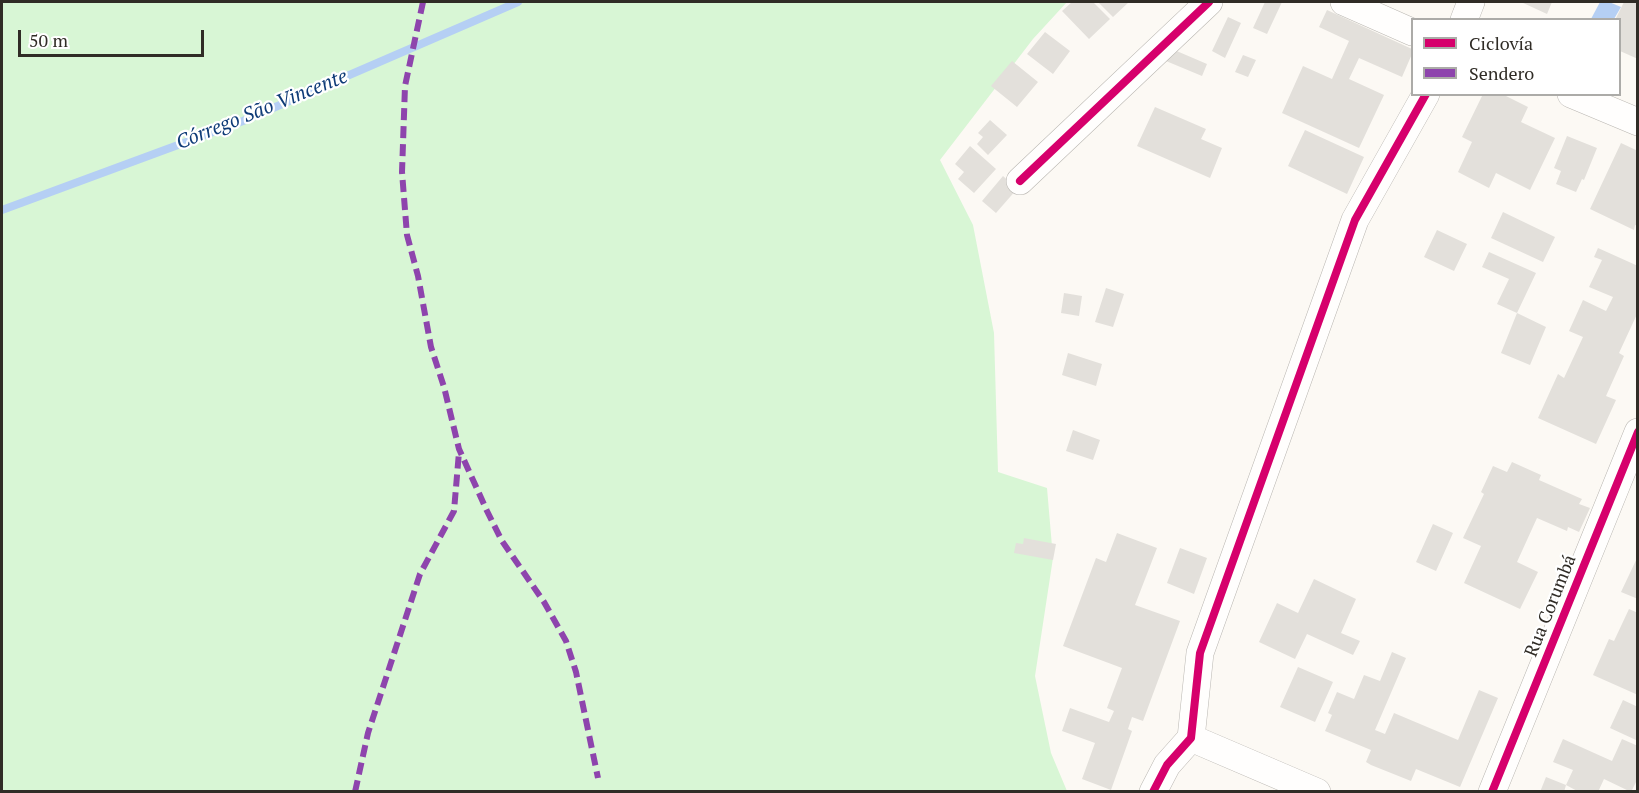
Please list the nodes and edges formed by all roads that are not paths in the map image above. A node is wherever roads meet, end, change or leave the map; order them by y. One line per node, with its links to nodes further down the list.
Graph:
1 (1209, 2): 9 (street)
2 (1344, 2): 5 (street)
3 (1471, 2): 4 (street)
4 (1465, 18)
5 (1411, 31)
6 (1425, 96): 11 (street)
7 (1575, 96): 8 (street)
8 (1638, 122)
9 (1020, 181)
10 (1638, 432): 14 (street, Rua Corumbá)
11 (1191, 738): 12 (street); 13 (street)
12 (1153, 792)
13 (1317, 792)
14 (1492, 792)

